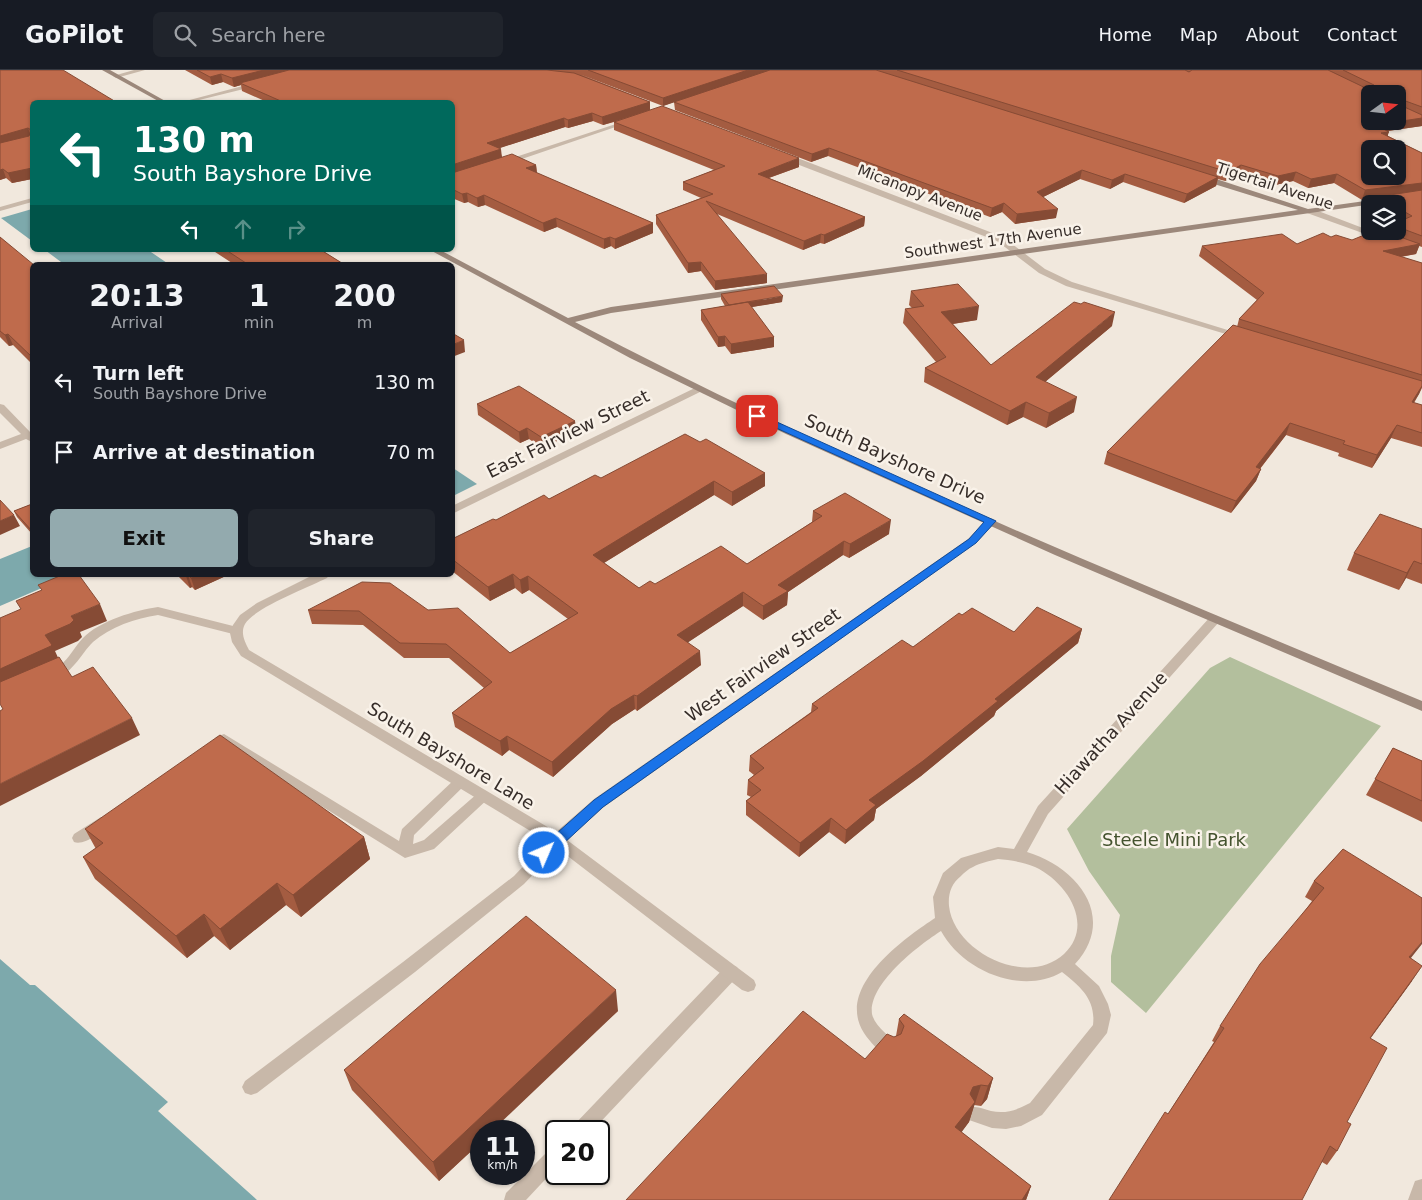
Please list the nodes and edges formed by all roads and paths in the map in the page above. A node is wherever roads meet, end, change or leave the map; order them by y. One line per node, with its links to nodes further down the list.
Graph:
1 (105, 70): 3 (main road)
2 (142, 70): 3 (street)
3 (116, 76): 5 (main road)
4 (264, 82): 6 (street)
5 (160, 100)
6 (193, 100)
7 (641, 118): 9 (street)
8 (777, 154): 16 (street, Micanopy Avenue)
9 (500, 164)
10 (1196, 176): 14 (main road, Tigertail Avenue)
11 (1422, 195): 14 (main road, Southwest 17th Avenue)
12 (30, 201): 13 (street)
13 (0, 209)
14 (1310, 211): 15 (street, Tigertail Avenue); 16 (main road, Southwest 17th Avenue)
15 (1396, 243)
16 (1018, 251): 18 (main road, Southwest 17th Avenue); 19 (street, Micanopy Avenue)
17 (438, 252): 18 (main road, South Bayshore Drive)
18 (568, 321): 20 (main road, South Bayshore Drive)
19 (1254, 339)
20 (699, 389): 24 (street, East Fairview Street); 25 (main road, South Bayshore Drive)
21 (0, 407): 22 (street)
22 (30, 437): 23 (street)
23 (0, 446)
24 (455, 510)
25 (991, 521): 27 (main road, South Bayshore Drive); 36 (street, West Fairview Street)
26 (319, 577): 28 (street)
27 (1214, 619): 30 (main road, South Bayshore Drive); 38 (street, Hiawatha Avenue)
28 (237, 631): 29 (street); 32 (street, South Bayshore Lane)
29 (38, 680)
30 (1422, 706)
31 (208, 750): 37 (street)
32 (460, 783): 33 (street, South Bayshore Lane); 37 (street)
33 (483, 797): 36 (street, South Bayshore Lane); 37 (street)
34 (111, 816): 35 (street)
35 (79, 838)
36 (557, 840): 41 (street, South Bayshore Lane); 44 (street, West Fairview Street)
37 (405, 852)
38 (1018, 855): 39 (street); 40 (street)
39 (943, 921): 40 (street); 43 (street)
40 (1064, 965): 45 (street)
41 (731, 972): 42 (street, South Bayshore Lane); 46 (street)
42 (748, 984)
43 (889, 1048)
44 (251, 1087)
45 (975, 1114)
46 (591, 1120)
47 (545, 1167): 49 (street)
48 (1422, 1188): 50 (street)
49 (513, 1200)
50 (1417, 1200)

